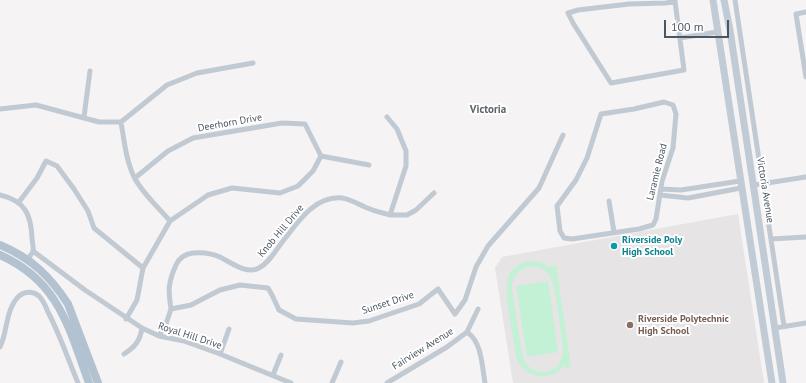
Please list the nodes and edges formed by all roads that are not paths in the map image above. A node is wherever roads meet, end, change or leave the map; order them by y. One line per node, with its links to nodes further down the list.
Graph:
1 (713, 0): 5 (main road)
2 (724, 0): 22 (main road, Victoria Avenue)
3 (735, 0): 21 (street)
4 (806, 12): 8 (street)
5 (717, 32): 6 (street); 20 (main road)
6 (680, 38): 6 (street)
7 (253, 63): 14 (street)
8 (806, 70): 10 (street)
9 (90, 71): 12 (street)
10 (806, 77)
11 (0, 109): 12 (street)
12 (84, 117): 14 (street)
13 (387, 117): 30 (street)
14 (121, 122): 19 (street)
15 (563, 135): 41 (street, Sunset Drive)
16 (321, 156): 17 (street); 19 (street, Deerhorn Drive); 31 (street)
17 (369, 165)
18 (806, 177): 21 (street)
19 (135, 178): 31 (street)
20 (740, 181): 23 (main road); 24 (street)
21 (763, 183): 22 (street); 34 (street)
22 (754, 184): 47 (main road, Victoria Avenue)
23 (741, 188): 27 (street); 64 (main road)
24 (661, 189): 27 (street, Laramie Road); 32 (street, Laramie Road)
25 (434, 193): 30 (street)
26 (0, 195): 29 (street)
27 (660, 195): 32 (street, Laramie Road)
28 (609, 201): 32 (street)
29 (19, 202): 36 (street); 39 (street)
30 (390, 215): 41 (street, Knob Hill Drive)
31 (170, 221): 39 (street)
32 (614, 232)
33 (806, 237): 34 (street)
34 (771, 239): 45 (street)
35 (0, 245): 38 (main road)
36 (33, 251): 38 (street); 43 (street, Royal Hill Drive)
37 (0, 254): 38 (main road); 40 (main road)
38 (28, 259): 40 (main road); 59 (main road)
39 (143, 268): 43 (street)
40 (52, 295): 58 (main road)
41 (171, 309): 50 (street)
42 (478, 309): 49 (street, Fairview Avenue)
43 (126, 319): 46 (street, Royal Hill Drive)
44 (806, 323): 45 (street)
45 (784, 326): 47 (street)
46 (142, 328): 50 (street, Royal Hill Drive); 52 (street)
47 (775, 328): 65 (main road, Victoria Avenue)
48 (229, 329): 53 (street)
49 (467, 332): 62 (street, Fairview Avenue); 63 (street)
50 (159, 336): 53 (street, Royal Hill Drive)
51 (0, 347): 57 (street)
52 (124, 354)
53 (220, 354): 56 (street, Royal Hill Drive)
54 (281, 355): 56 (street)
55 (341, 362): 61 (street)
56 (273, 376): 60 (street, Royal Hill Drive)
57 (78, 383)
58 (90, 383)
59 (98, 383)
60 (291, 383)
61 (332, 383)
62 (388, 383)
63 (485, 383)
64 (772, 383)
65 (783, 383)

